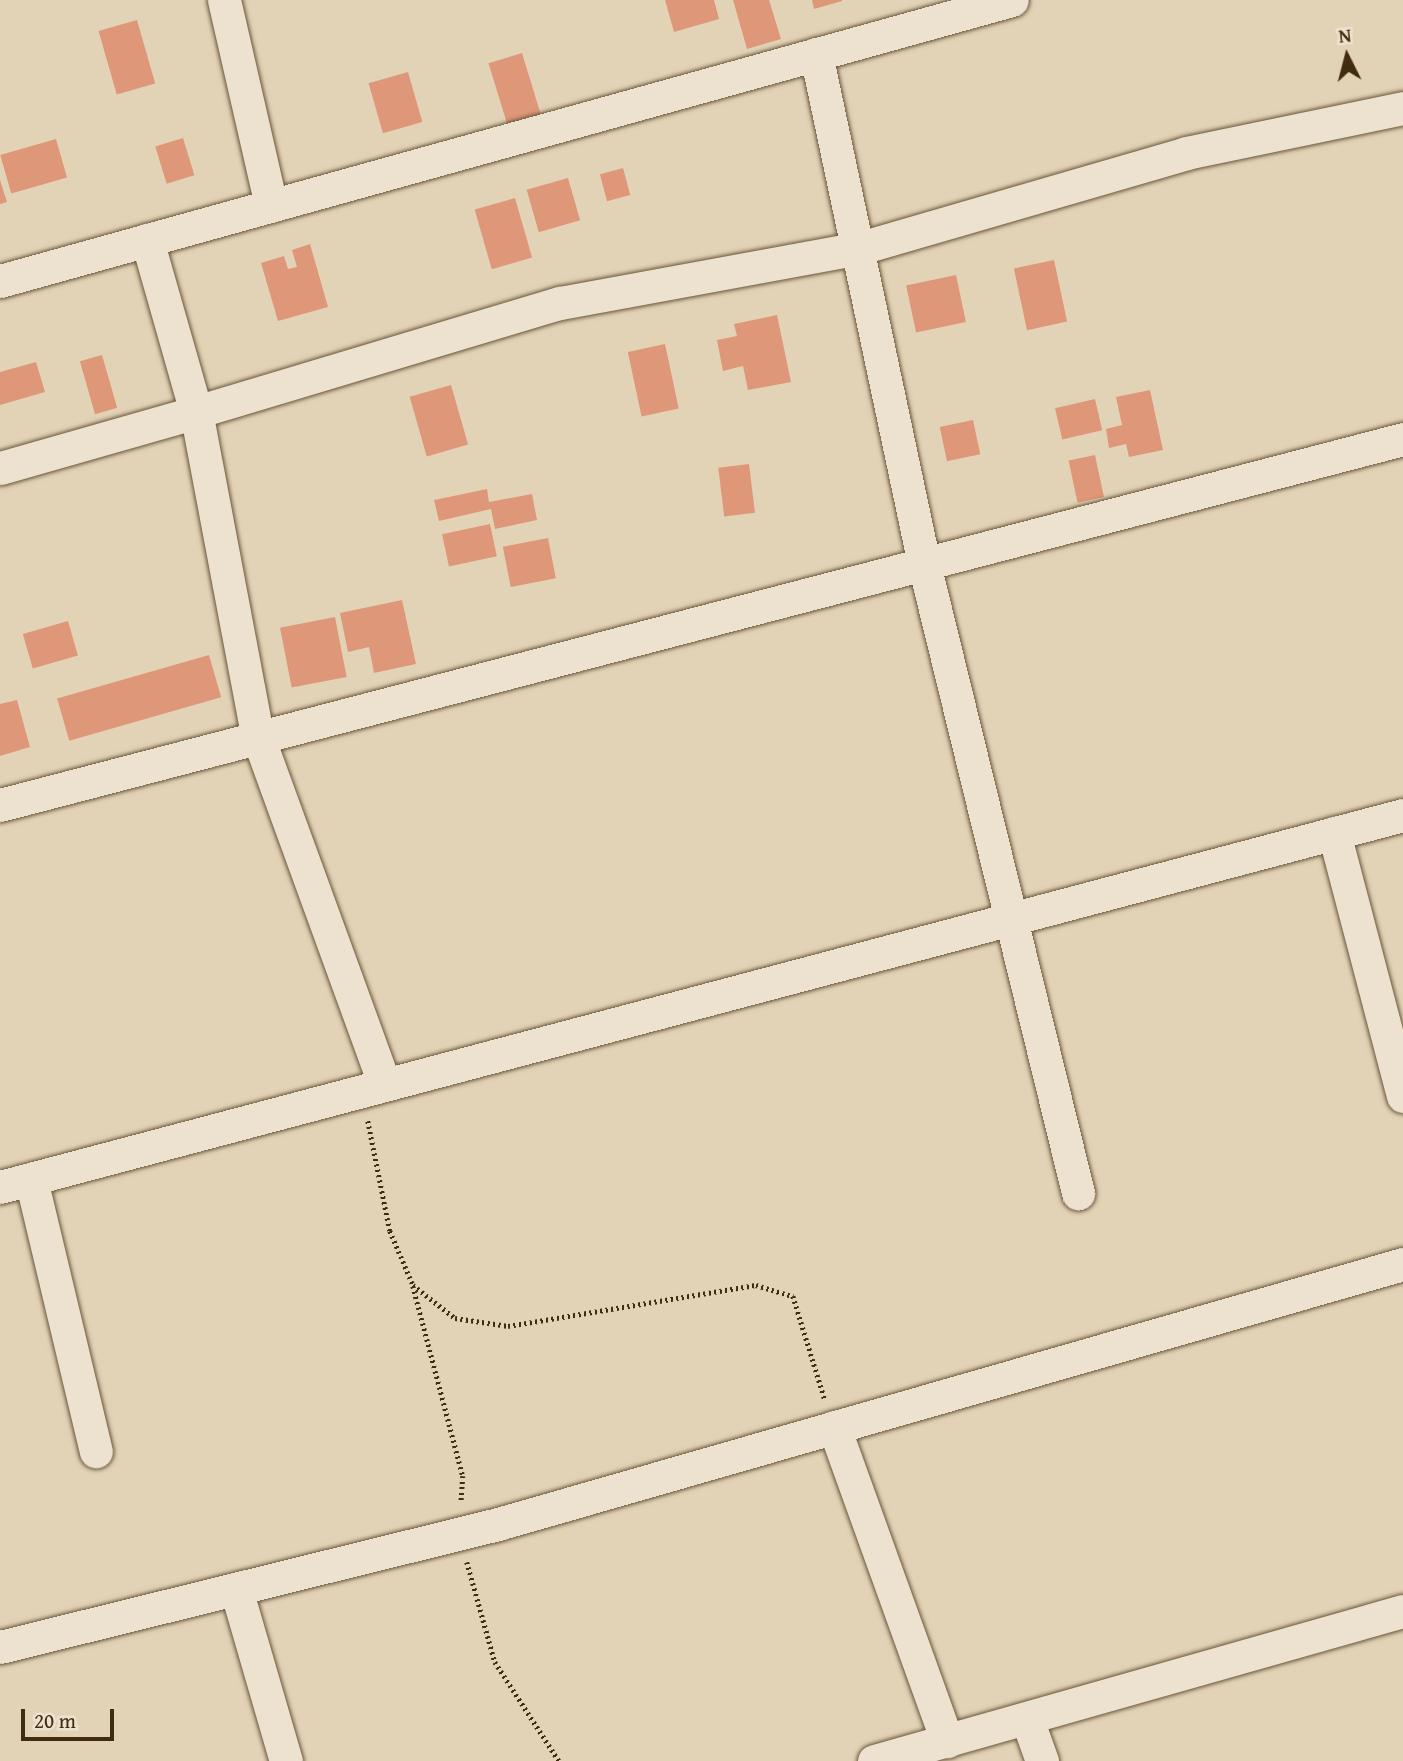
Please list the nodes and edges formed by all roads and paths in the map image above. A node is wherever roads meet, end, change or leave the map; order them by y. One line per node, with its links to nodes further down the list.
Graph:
1 (224, 0): 5 (street)
2 (1012, 0): 3 (street)
3 (816, 54): 5 (street); 7 (street)
4 (1403, 108): 7 (street)
5 (271, 205): 6 (street)
6 (147, 240): 8 (street); 9 (street)
7 (860, 248): 9 (street); 12 (street)
8 (0, 281)
9 (196, 412): 11 (street); 13 (street)
10 (1403, 439): 12 (street)
11 (0, 468)
12 (924, 564): 13 (street); 17 (street)
13 (257, 734): 14 (street); 18 (street)
14 (0, 805)
15 (1403, 815): 16 (street)
16 (1334, 833): 17 (street); 19 (street)
17 (1009, 919): 18 (street); 21 (street)
18 (372, 1086): 20 (street); 23 (path)
19 (1403, 1096)
20 (15, 1183): 24 (street)
21 (1078, 1192)
22 (1403, 1264): 23 (street)
23 (834, 1427): 25 (street); 29 (street)
24 (96, 1451)
25 (236, 1589): 27 (street); 30 (street)
26 (1403, 1611): 28 (street)
27 (0, 1647)
28 (1027, 1719): 29 (street); 32 (street)
29 (947, 1741): 31 (street)
30 (285, 1761)
31 (874, 1761)
32 (1042, 1761)

